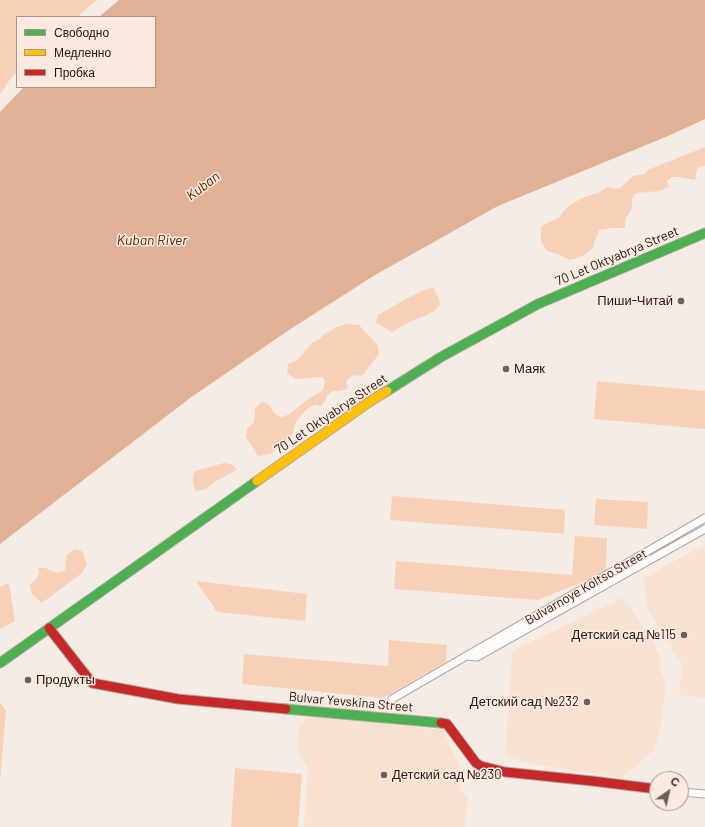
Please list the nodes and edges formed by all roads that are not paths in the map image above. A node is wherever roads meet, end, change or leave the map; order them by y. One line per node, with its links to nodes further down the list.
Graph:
1 (705, 233): 4 (main road, 70 Let Oktyabrya Street)
2 (705, 518): 5 (street, Bulvarnoye Koltso Street)
3 (705, 528): 5 (street, Bulvarnoye Koltso Street)
4 (49, 628): 6 (main road, 70 Let Oktyabrya Street); 8 (main road, Bulvar Yevskina Street)
5 (466, 656): 7 (street, Bulvarnoye Koltso Street)
6 (0, 663)
7 (392, 699)
8 (649, 788)
9 (689, 793): 10 (street)
10 (705, 794)

